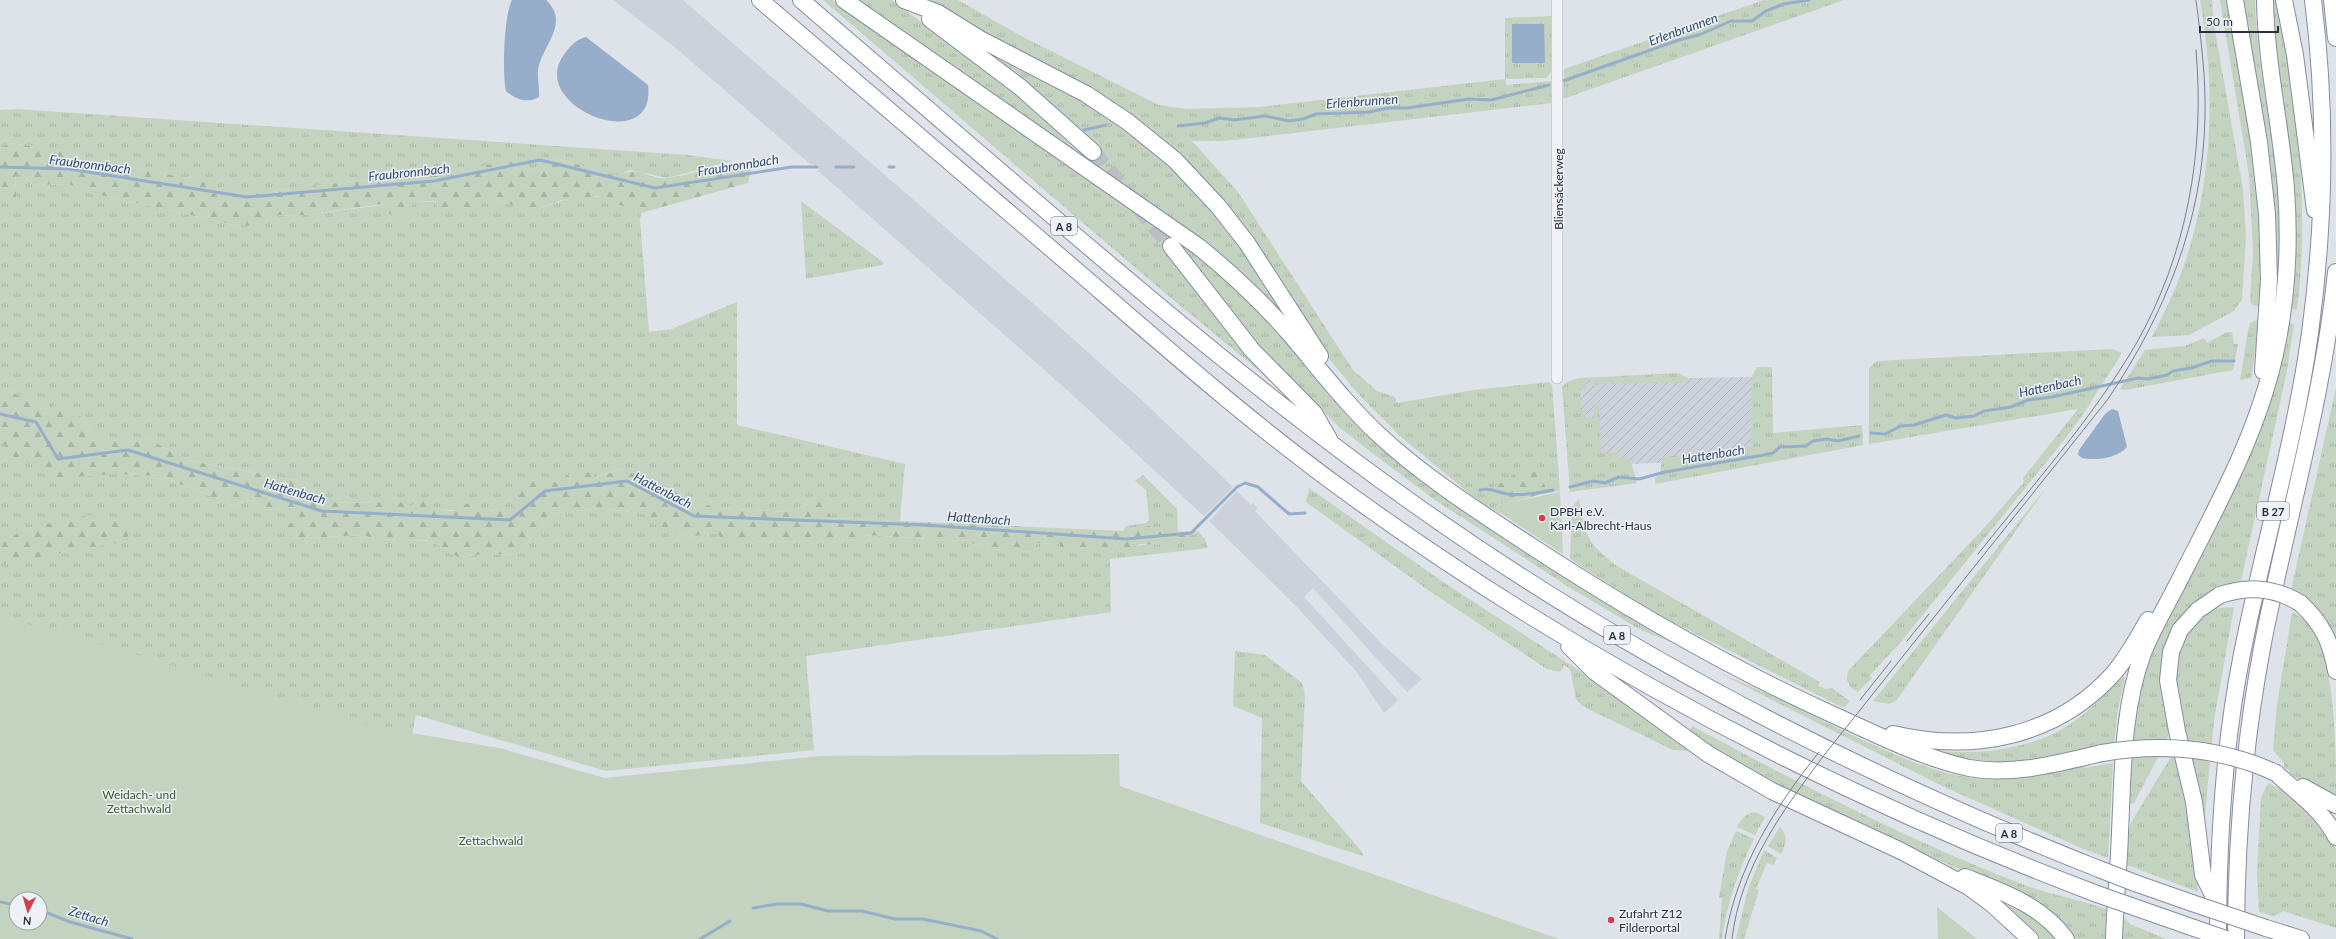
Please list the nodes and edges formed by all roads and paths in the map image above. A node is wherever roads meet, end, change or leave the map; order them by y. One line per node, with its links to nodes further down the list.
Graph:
1 (760, 0): 22 (highway, A 8)
2 (801, 0): 20 (highway, A 8)
3 (844, 0): 19 (highway, A 8)
4 (904, 0): 12 (highway); 19 (highway)
5 (1557, 0): 18 (street, Bliensäckerweg)
6 (2235, 0): 16 (highway)
7 (2265, 0): 16 (highway)
8 (2284, 0): 13 (highway)
9 (2313, 0): 13 (highway, B 27)
10 (2332, 0): 11 (highway)
11 (2336, 38)
12 (1093, 152)
13 (2320, 242): 29 (highway, B 27)
14 (1171, 246): 20 (highway, A 8)
15 (2336, 272): 17 (highway, B 27)
16 (2275, 314): 21 (highway)
17 (2332, 327): 35 (highway, B 27)
18 (1558, 378)
19 (1330, 382): 24 (highway, A 8)
20 (1332, 446): 36 (highway, A 8, bridge)
21 (2172, 595): 24 (highway); 32 (highway)
22 (1556, 634): 28 (highway, A 8); 34 (highway, A 8, bridge)
23 (2336, 671): 29 (highway, bridge)
24 (1858, 726): 25 (highway, A 8, bridge)
25 (2276, 773): 26 (highway, A 8); 27 (highway)
26 (2336, 805)
27 (2336, 837)
28 (1901, 851): 30 (highway); 31 (highway, A 8)
29 (2218, 905): 33 (highway, B 27)
30 (2030, 939)
31 (2066, 939)
32 (2114, 939)
33 (2218, 939)
34 (2226, 939)
35 (2236, 939)
36 (2301, 939)

